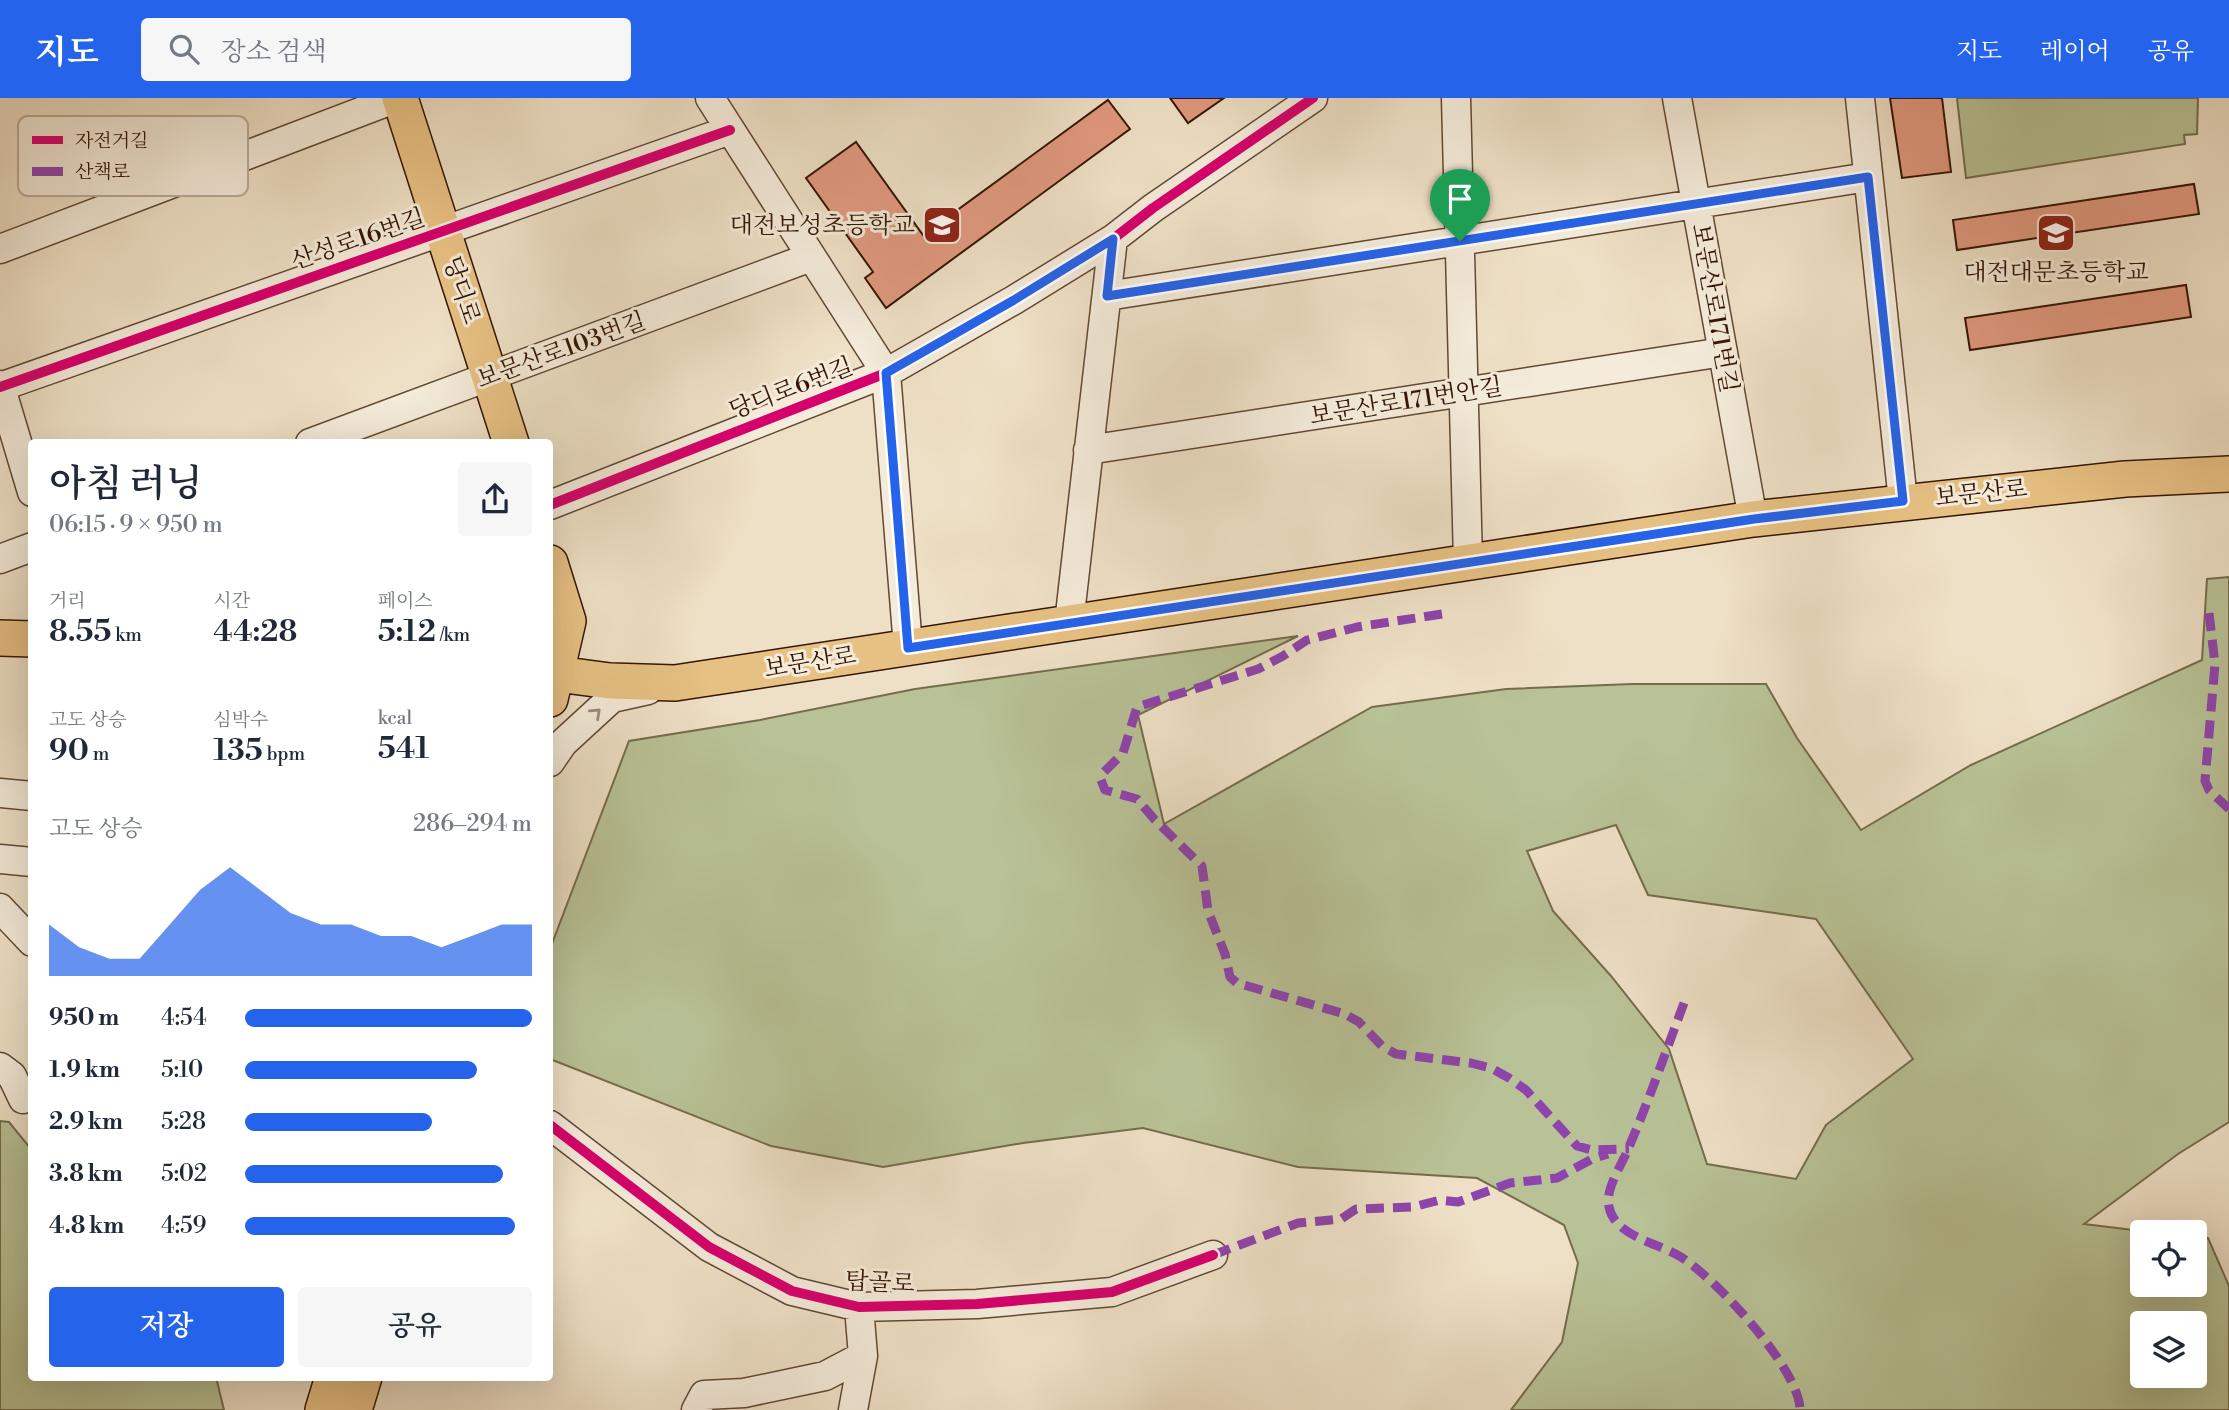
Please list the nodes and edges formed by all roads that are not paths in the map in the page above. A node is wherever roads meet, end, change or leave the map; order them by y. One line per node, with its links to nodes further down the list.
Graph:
1 (399, 98): 8 (street); 12 (main road, 당디로)
2 (710, 98): 7 (street)
3 (1313, 98): 13 (street, 당디로6번길)
4 (1456, 98): 14 (street)
5 (1677, 98): 11 (street, 보문산로171번길)
6 (1860, 98): 9 (street)
7 (730, 130): 12 (street, 산성로16번길); 16 (street)
8 (248, 155)
9 (1868, 177): 11 (street); 28 (street)
10 (140, 196): 15 (street)
11 (1696, 204): 14 (street); 18 (street, 보문산로171번길)
12 (443, 231): 20 (main road, 당디로); 21 (street, 산성로16번길)
13 (1113, 239): 17 (street); 19 (street, 당디로6번길)
14 (1460, 241): 17 (street); 22 (street)
15 (0, 249)
16 (811, 257): 19 (street); 20 (street, 보문산로103번길)
17 (1107, 296): 25 (street)
18 (1723, 352): 22 (street, 보문산로171번안길); 30 (street, 보문산로171번길)
19 (886, 373): 29 (street, 당디로6번길); 38 (street)
20 (490, 376): 23 (street, 보문산로103번길); 24 (main road, 당디로)
21 (0, 387): 27 (street)
22 (1465, 392): 25 (street, 보문산로171번안길); 33 (street)
23 (321, 439)
24 (510, 439)
25 (1088, 450): 35 (street)
26 (2229, 474): 28 (main road, 보문산로)
27 (28, 479)
28 (1903, 501): 30 (main road, 보문산로)
29 (553, 504)
30 (1754, 519): 33 (main road, 보문산로)
31 (28, 548): 32 (street)
32 (0, 559)
33 (1468, 562): 35 (main road, 보문산로)
34 (553, 573): 39 (main road)
35 (1069, 623): 38 (main road, 보문산로)
36 (0, 638): 37 (main road)
37 (28, 639)
38 (908, 648): 41 (main road, 보문산로)
39 (553, 678)
40 (553, 682): 41 (main road, 보문산로)
41 (676, 683): 42 (street, one-way to 41)
42 (553, 758)
43 (0, 793): 44 (street)
44 (28, 796)
45 (0, 859): 46 (street)
46 (28, 862)
47 (0, 908): 48 (street)
48 (28, 939)
49 (0, 1067): 50 (street)
50 (18, 1100)
51 (553, 1127): 53 (street, 탑골로)
52 (1213, 1255): 53 (street, 탑골로)
53 (859, 1307): 54 (street)
54 (863, 1356): 59 (street); 60 (street)
55 (332, 1381): 57 (main road)
56 (363, 1381): 58 (main road)
57 (323, 1410)
58 (354, 1410)
59 (696, 1410)
60 (853, 1410)

